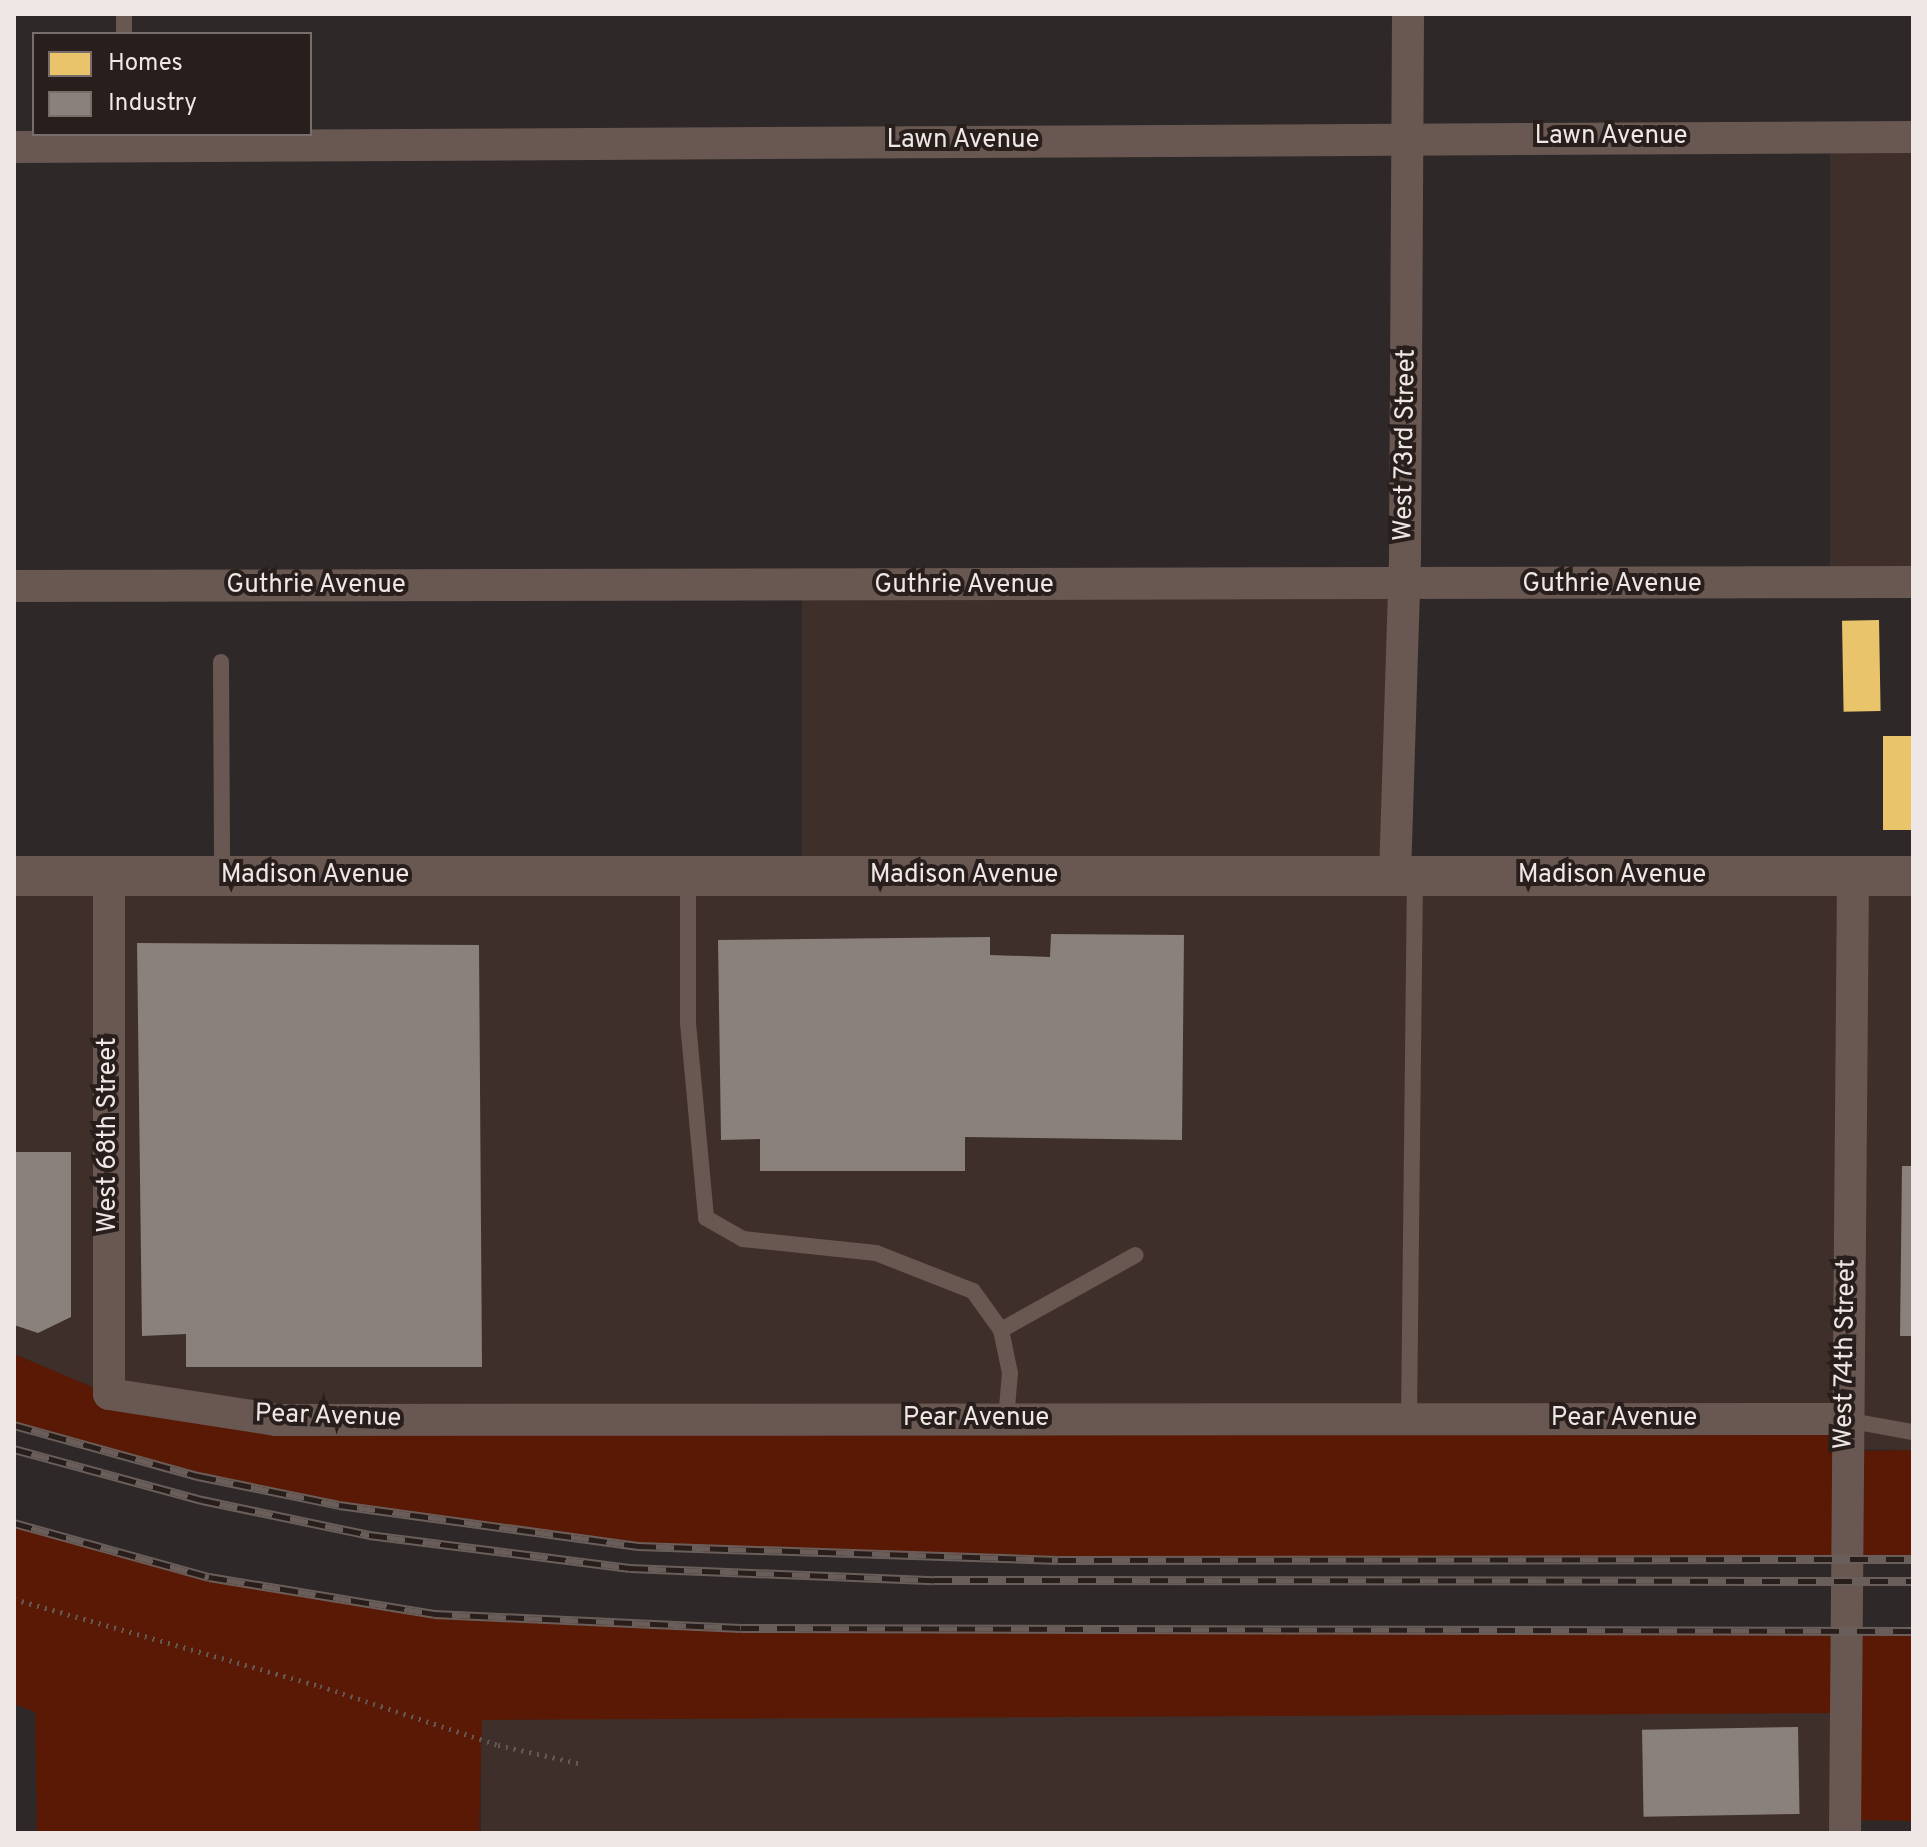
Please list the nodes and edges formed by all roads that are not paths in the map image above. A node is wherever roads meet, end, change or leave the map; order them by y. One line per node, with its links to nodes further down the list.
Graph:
1 (1408, 14): 2 (street, West 73rd Street)
2 (1409, 137): 3 (street, Lawn Avenue); 4 (street, Lawn Avenue); 8 (street, West 73rd Street)
3 (1913, 137)
4 (126, 141): 5 (street, Lawn Avenue)
5 (14, 147)
6 (1913, 582): 8 (street, Guthrie Avenue)
7 (14, 586): 8 (street, Guthrie Avenue)
8 (1404, 586): 14 (street, West 73rd Street)
9 (221, 662): 12 (lane)
10 (14, 876): 11 (street, Madison Avenue)
11 (109, 876): 12 (street, Madison Avenue); 19 (street, West 68th Street)
12 (222, 876): 13 (street, Madison Avenue)
13 (688, 876): 14 (street, Madison Avenue); 18 (lane)
14 (1405, 876): 15 (street, Madison Avenue); 21 (lane)
15 (1853, 876): 16 (street, Madison Avenue); 22 (street, West 74th Street)
16 (1913, 876)
17 (1136, 1255): 18 (lane)
18 (1001, 1330): 20 (lane)
19 (109, 1394): 20 (street, Pear Avenue)
20 (1006, 1419): 21 (street, Pear Avenue)
21 (1409, 1419): 22 (street, Pear Avenue)
22 (1844, 1419): 23 (lane); 24 (street, West 74th Street)
23 (1913, 1432)
24 (1845, 1833)

